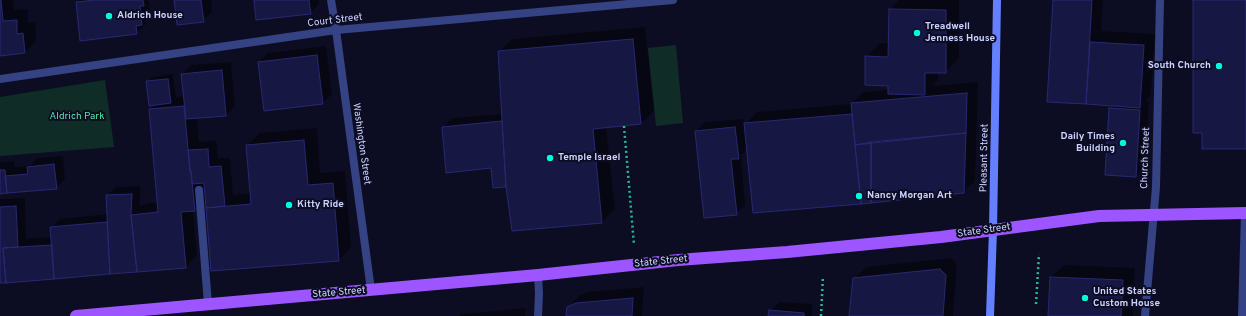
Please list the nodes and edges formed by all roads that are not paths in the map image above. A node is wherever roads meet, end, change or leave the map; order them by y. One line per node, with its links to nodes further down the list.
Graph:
1 (331, 0): 5 (street, Washington Street)
2 (673, 0): 5 (street, Court Street)
3 (997, 0): 10 (main road, Pleasant Street)
4 (1160, 0): 9 (street, Church Street)
5 (336, 30): 6 (street, Court Street); 12 (street, Washington Street)
6 (0, 79)
7 (199, 190): 13 (street)
8 (1246, 213): 9 (main road, State Street); 18 (street)
9 (1153, 215): 10 (main road, State Street); 17 (street, Church Street)
10 (993, 230): 11 (main road, State Street); 16 (main road, Pleasant Street)
11 (538, 275): 12 (main road, State Street); 15 (street)
12 (372, 290): 13 (main road, State Street)
13 (208, 304): 14 (main road, State Street)
14 (76, 316)
15 (538, 316)
16 (990, 316)
17 (1145, 316)
18 (1242, 316)

